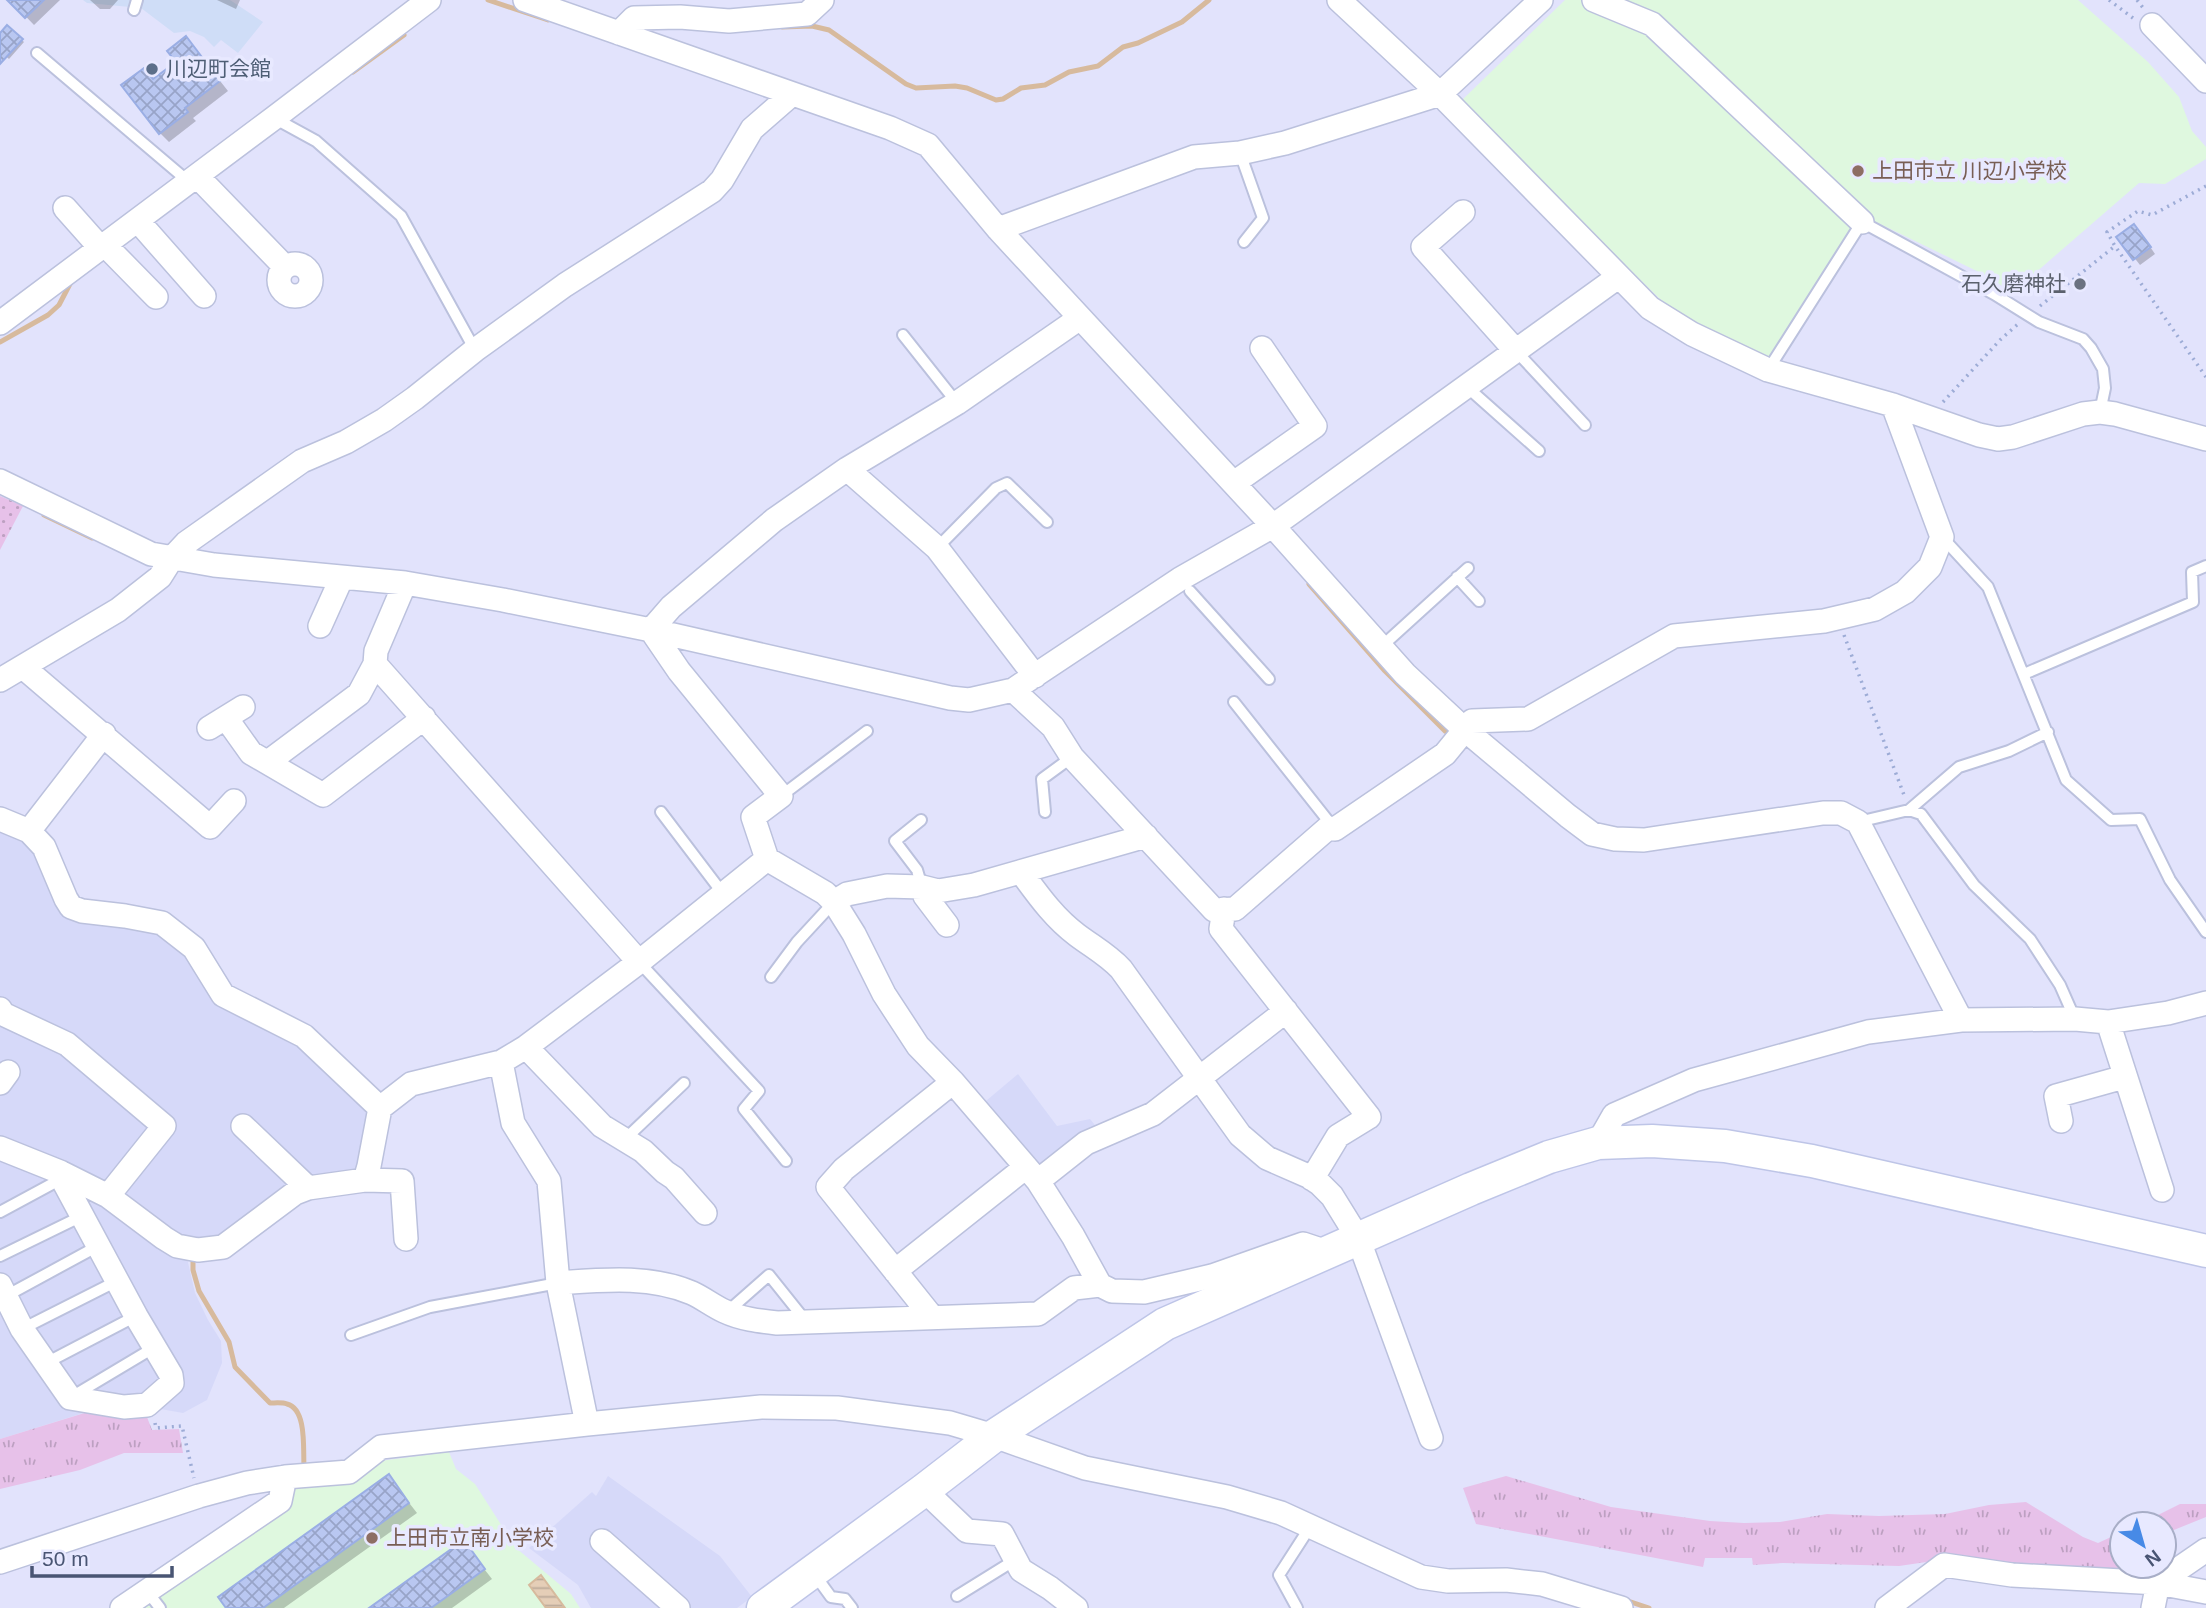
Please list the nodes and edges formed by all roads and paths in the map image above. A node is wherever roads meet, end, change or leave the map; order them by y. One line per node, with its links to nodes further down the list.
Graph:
1 (429, 0): 14 (street)
2 (525, 0): 9 (street)
3 (822, 0): 9 (street)
4 (1339, 0): 13 (street)
5 (1541, 0): 13 (street)
6 (1594, 0): 21 (street)
7 (2109, 0): 8 (path)
8 (2152, 25): 11 (street)
9 (619, 33): 12 (street)
10 (37, 53): 16 (lane)
11 (2206, 81)
12 (792, 94): 22 (street); 33 (street)
13 (1440, 94): 15 (street); 26 (street)
14 (281, 122): 16 (street); 33 (lane)
15 (1240, 153): 22 (street); 23 (lane)
16 (198, 181): 20 (street); 25 (street)
17 (2206, 186): 36 (path)
18 (65, 208): 24 (street)
19 (1463, 212): 34 (street)
20 (138, 221): 24 (street); 27 (street)
21 (1862, 222): 35 (lane); 40 (lane)
22 (998, 229): 30 (street)
23 (1244, 242)
24 (105, 245): 28 (street); 29 (street)
25 (285, 267)
26 (1618, 277): 34 (street); 35 (street)
27 (204, 296)
28 (156, 297)
29 (2, 317)
30 (1080, 318): 38 (street); 46 (street)
31 (903, 335): 38 (lane)
32 (1262, 348): 46 (street)
33 (475, 350): 51 (street)
34 (1515, 350): 37 (street); 41 (lane)
35 (1768, 370): 39 (street)
36 (2206, 377)
37 (1467, 387): 43 (lane); 48 (street)
38 (957, 403): 44 (street)
39 (1893, 405): 40 (street); 49 (street)
40 (2100, 412): 42 (street)
41 (1585, 425)
42 (2206, 439)
43 (1539, 451)
44 (847, 469): 50 (street); 61 (street)
45 (0, 481): 51 (street)
46 (1234, 483): 48 (street)
47 (1047, 522): 50 (lane)
48 (1273, 526): 57 (street); 62 (street)
49 (1942, 537): 59 (street); 65 (lane)
50 (937, 548): 66 (street)
51 (172, 558): 54 (street); 64 (street)
52 (2206, 566): 65 (lane)
53 (1468, 568): 55 (lane)
54 (342, 577): 56 (street); 60 (street)
55 (1457, 578): 58 (lane); 62 (lane)
56 (405, 583): 61 (street); 63 (street)
57 (1185, 585): 66 (street); 68 (lane)
58 (1479, 601)
59 (1838, 618): 73 (street); 81 (path)
60 (320, 626)
61 (651, 630): 69 (street); 79 (street)
62 (1381, 647): 73 (street)
63 (375, 664): 72 (street); 78 (street)
64 (23, 667): 67 (street); 76 (street)
65 (2024, 674): 75 (lane)
66 (1035, 676): 69 (street)
67 (0, 680)
68 (1269, 680)
69 (1013, 690): 77 (street)
70 (1234, 702): 87 (lane)
71 (226, 718): 78 (street)
72 (424, 718): 78 (street); 98 (street)
73 (1464, 729): 86 (street); 87 (street)
74 (867, 731): 79 (lane)
75 (2048, 732): 81 (lane); 97 (lane)
76 (104, 734): 80 (street); 88 (street)
77 (1072, 757): 83 (lane); 89 (street)
78 (268, 762)
79 (781, 796): 90 (street)
80 (234, 801)
81 (1909, 810): 86 (lane); 103 (lane)
82 (662, 812): 93 (lane)
83 (1045, 812)
84 (0, 819): 88 (street)
85 (921, 820): 92 (lane)
86 (1858, 822): 104 (street)
87 (1335, 829): 95 (street)
88 (29, 831): 112 (street)
89 (1146, 836): 91 (street); 95 (street)
90 (767, 859): 93 (street); 94 (street)
91 (1021, 872): 92 (street); 108 (street)
92 (922, 887): 94 (street); 96 (street)
93 (724, 895): 98 (street)
94 (834, 902): 99 (lane); 110 (street)
95 (1224, 909): 102 (street)
96 (947, 925)
97 (2206, 932)
98 (639, 962): 106 (street); 118 (lane)
99 (771, 977)
100 (2206, 1003): 105 (street)
101 (0, 1009): 125 (street)
102 (1286, 1011): 108 (street); 121 (street)
103 (2075, 1019): 104 (street); 105 (street)
104 (1961, 1020): 116 (street)
105 (2108, 1022): 109 (street)
106 (526, 1047): 107 (street); 115 (street)
107 (501, 1062): 112 (street); 137 (street)
108 (1199, 1076): 119 (street); 121 (street)
109 (2124, 1077): 113 (street); 124 (street)
110 (953, 1082): 119 (street); 135 (street)
111 (684, 1083): 115 (lane)
112 (380, 1108): 122 (street)
113 (2061, 1121)
114 (243, 1126): 123 (street)
115 (624, 1140): 127 (street)
116 (1598, 1143): 129 (street); 132 (street)
117 (0, 1149): 120 (street)
118 (786, 1161)
119 (1032, 1174): 135 (street); 138 (street)
120 (62, 1175): 125 (street); 126 (lane); 128 (street)
121 (1312, 1179): 129 (street)
122 (365, 1180): 123 (street); 130 (street)
123 (308, 1188): 125 (street)
124 (2162, 1190)
125 (108, 1196)
126 (0, 1212)
127 (705, 1213)
128 (82, 1216): 131 (street); 134 (lane)
129 (1358, 1238): 133 (street); 152 (street)
130 (406, 1239)
131 (98, 1246): 136 (street); 139 (lane)
132 (2206, 1251)
133 (1327, 1252): 138 (street); 151 (street)
134 (0, 1256)
135 (895, 1271): 142 (street)
136 (117, 1281): 141 (street); 144 (lane)
137 (558, 1283): 140 (street); 145 (lane); 150 (street)
138 (1100, 1285): 142 (street)
139 (3, 1291): 144 (street)
140 (726, 1312): 143 (street); 143 (lane)
141 (136, 1316): 146 (street); 147 (lane)
142 (932, 1317): 143 (street)
143 (807, 1322)
144 (22, 1329): 147 (street)
145 (351, 1335)
146 (155, 1347): 148 (lane); 148 (street)
147 (46, 1363): 148 (street)
148 (70, 1398)
149 (155, 1423): 155 (path)
150 (586, 1424): 151 (street); 153 (street)
151 (994, 1436): 154 (street); 156 (street)
152 (1432, 1438)
153 (285, 1477): 155 (street); 165 (street)
154 (923, 1490): 159 (street); 161 (street)
155 (199, 1496): 160 (street)
156 (1310, 1527): 171 (lane); 172 (street)
157 (602, 1541): 167 (street)
158 (2206, 1550): 162 (street)
159 (1016, 1560): 164 (lane); 170 (street)
160 (0, 1562)
161 (813, 1573): 168 (street); 169 (lane)
162 (2158, 1583): 163 (street); 173 (street); 174 (street)
163 (2206, 1592)
164 (957, 1596)
165 (153, 1600): 166 (street)
166 (122, 1608)
167 (678, 1608)
168 (763, 1608)
169 (852, 1608)
170 (1076, 1608)
171 (1297, 1608)
172 (1621, 1608)
173 (1887, 1608)
174 (2153, 1608)

